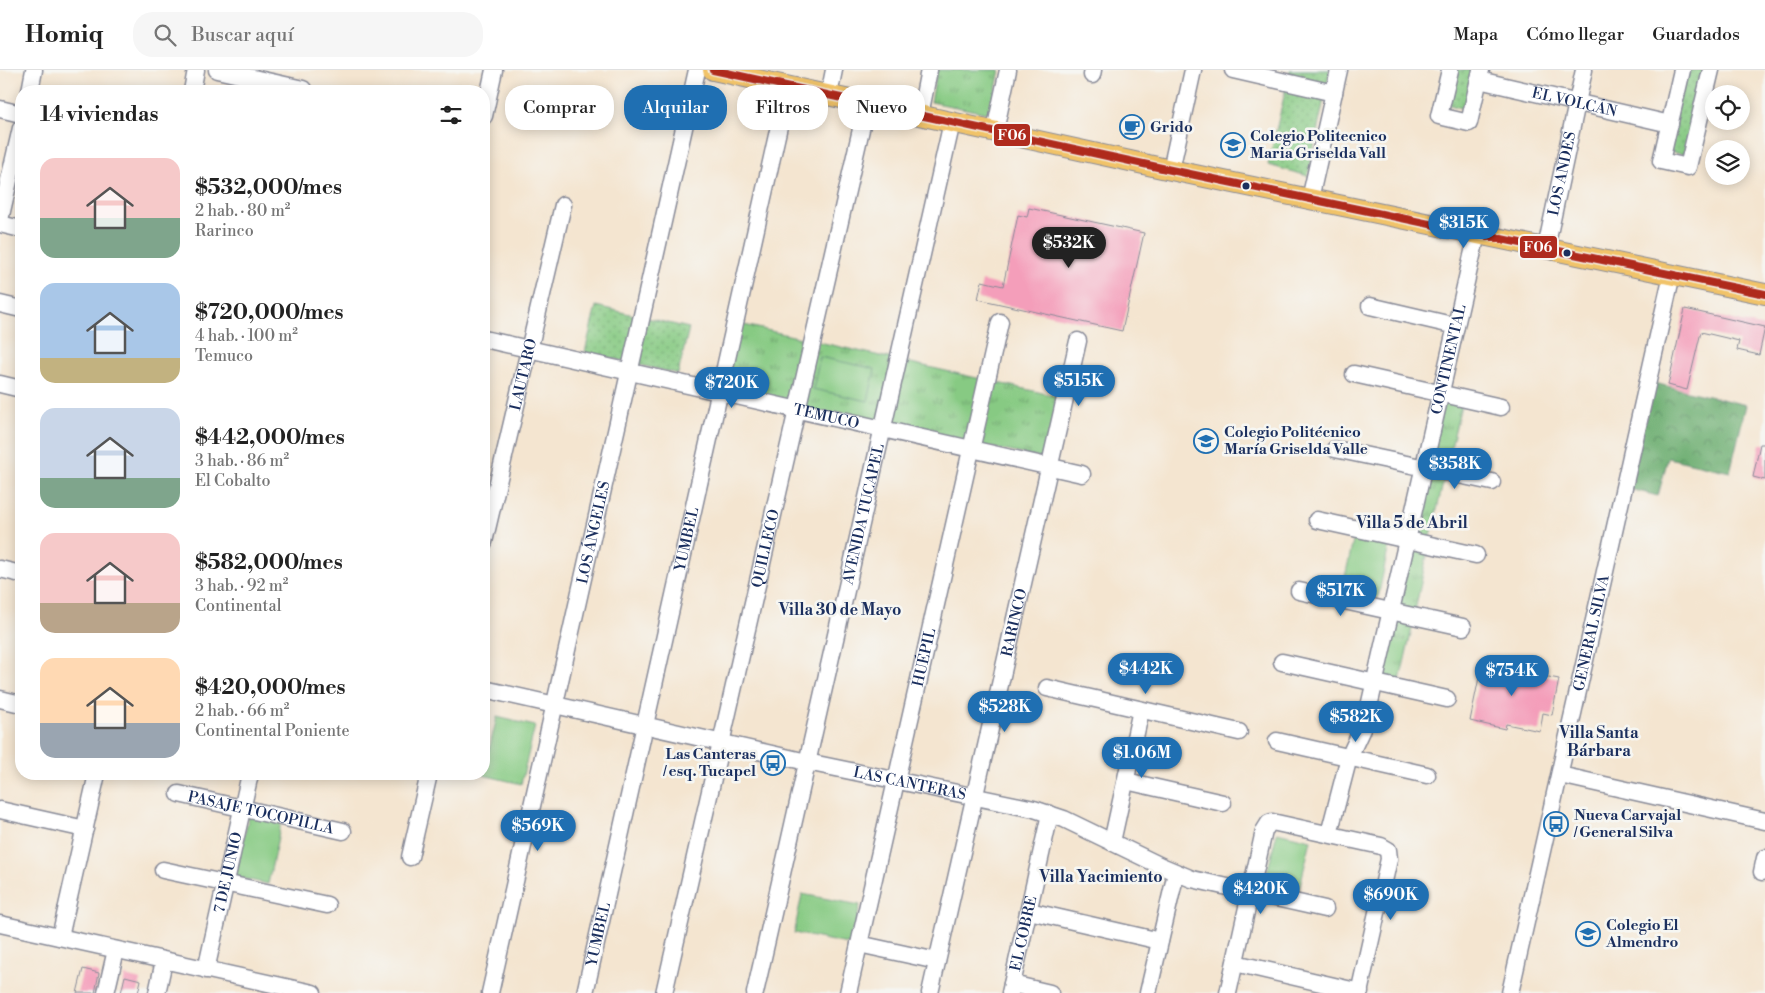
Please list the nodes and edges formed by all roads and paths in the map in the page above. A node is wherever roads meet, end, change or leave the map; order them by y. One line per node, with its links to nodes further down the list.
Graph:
1 (34, 70): 18 (street)
2 (196, 70): 19 (street)
3 (217, 70): 20 (street)
4 (494, 70): 22 (street)
5 (697, 70): 56 (street, LOS ÁNGELES)
6 (713, 70): 21 (main road)
7 (834, 70): 25 (street)
8 (929, 70): 23 (street)
9 (1008, 70): 35 (street)
10 (1193, 70): 37 (street)
11 (1233, 70): 24 (street)
12 (1339, 70): 24 (street)
13 (1450, 70): 17 (street, EL VOLCÁN)
14 (1584, 70): 27 (street, LOS ANDES)
15 (1682, 70): 32 (street)
16 (1710, 70): 32 (street)
17 (1480, 75): 27 (street, EL VOLCÁN)
18 (31, 85)
19 (193, 85)
20 (285, 85)
21 (783, 85)
22 (490, 88)
23 (925, 90)
24 (1334, 93): 38 (street)
25 (829, 95): 26 (main road)
26 (838, 97)
27 (1577, 103): 32 (street, EL VOLCÁN); 45 (street, LOS ANDES)
28 (0, 109): 29 (street)
29 (15, 113)
30 (925, 116): 31 (main road)
31 (952, 122): 35 (main road); 64 (street, AVENIDA TUCAPEL)
32 (1670, 124)
33 (778, 130): 60 (street, YUMBEL)
34 (861, 130): 63 (street, QUILLECO)
35 (995, 131): 37 (main road)
36 (15, 151): 39 (street)
37 (1171, 170): 38 (main road)
38 (1310, 199): 44 (main road)
39 (2, 200): 41 (street)
40 (563, 205): 55 (street, LAUTARO)
41 (0, 220)
42 (0, 224): 43 (street)
43 (15, 228)
44 (1477, 234): 45 (main road); 52 (street, CONTINENTAL)
45 (1546, 248): 46 (main road)
46 (1672, 274): 47 (main road); 96 (street, GENERAL SILVA)
47 (1765, 294)
48 (0, 304): 50 (street)
49 (1370, 306): 52 (street)
50 (15, 308)
51 (1000, 322): 66 (street, HUÉPIL)
52 (1456, 326): 61 (street, CONTINENTAL)
53 (490, 340): 55 (street, TEMUCO)
54 (1078, 341): 67 (street, RARINCO)
55 (529, 350): 56 (street, TEMUCO); 71 (street, LAUTARO)
56 (630, 373): 60 (street, TEMUCO); 87 (street, LOS ÁNGELES)
57 (1354, 374): 61 (street)
58 (0, 384): 59 (street)
59 (15, 388)
60 (720, 393): 63 (street, TEMUCO); 89 (street, YUMBEL)
61 (1441, 394): 62 (street); 68 (street, CONTINENTAL)
62 (1501, 407)
63 (796, 410): 64 (street, TEMUCO); 92 (street, QUILLECO)
64 (883, 429): 66 (street, TEMUCO); 94 (street, AVENIDA TUCAPEL)
65 (1334, 448): 68 (street)
66 (971, 449): 67 (street, TEMUCO); 97 (street, HUÉPIL)
67 (1049, 467): 69 (street, TEMUCO); 103 (street, RARINCO)
68 (1424, 468): 70 (street); 73 (street, CONTINENTAL)
69 (1082, 474)
70 (1492, 482)
71 (490, 516)
72 (1317, 520): 73 (street)
73 (1407, 540): 74 (street); 78 (street, CONTINENTAL)
74 (1476, 555)
75 (0, 569): 76 (street)
76 (15, 573)
77 (1299, 591): 78 (street)
78 (1391, 613): 79 (street); 81 (street, CONTINENTAL)
79 (1463, 627)
80 (1282, 662): 81 (street)
81 (1374, 684): 85 (street); 93 (street, CONTINENTAL)
82 (1047, 688): 88 (street)
83 (490, 690): 87 (street, LAS CANTERAS)
84 (0, 699): 86 (street)
85 (1447, 699)
86 (15, 703)
87 (555, 705): 89 (street, LAS CANTERAS); 135 (street, LOS ÁNGELES)
88 (1141, 710): 90 (street); 101 (street)
89 (646, 725): 92 (street, LAS CANTERAS); 136 (street, YUMBEL)
90 (1239, 732)
91 (1277, 741): 93 (street)
92 (721, 742): 94 (street, LAS CANTERAS); 137 (street, QUILLECO)
93 (1349, 757): 95 (street); 111 (street, CONTINENTAL)
94 (808, 762): 97 (street, LAS CANTERAS); 138 (street, AVENIDA TUCAPEL)
95 (1427, 775)
96 (1560, 775): 108 (street); 144 (street, GENERAL SILVA)
97 (896, 779): 103 (street, LAS CANTERAS); 124 (street, HUÉPIL)
98 (96, 780): 109 (street)
99 (249, 780): 105 (street, 7 DE JUNIO)
100 (428, 780): 113 (street)
101 (1126, 781): 104 (street); 112 (street)
102 (179, 794): 105 (street, PASAJE TOCOPILLA)
103 (974, 796): 107 (street, LAS CANTERAS); 127 (street, RARINCO)
104 (1223, 803)
105 (242, 808): 110 (street, PASAJE TOCOPILLA); 116 (street, 7 DE JUNIO)
106 (0, 810): 109 (street)
107 (1050, 814): 112 (street, LAS CANTERAS); 120 (street, EL COBRE)
108 (1765, 821)
109 (85, 829): 122 (street)
110 (343, 830)
111 (1329, 834): 117 (street); 131 (street)
112 (1112, 842): 115 (street, LAS CANTERAS)
113 (410, 857)
114 (163, 870): 116 (street)
115 (1176, 873): 117 (street, LAS CANTERAS); 123 (street)
116 (226, 883): 118 (street); 129 (street, 7 DE JUNIO)
117 (1250, 892): 119 (street, LAS CANTERAS); 128 (street)
118 (327, 905)
119 (1325, 909)
120 (1029, 911): 123 (street); 130 (street, EL COBRE)
121 (0, 924): 122 (street)
122 (60, 937): 125 (street)
123 (1160, 941): 142 (street)
124 (859, 944): 127 (street); 139 (street, HUÉPIL)
125 (116, 950): 126 (street); 132 (street)
126 (164, 961): 129 (street); 133 (street)
127 (937, 961): 140 (street, RARINCO)
128 (1235, 963): 131 (street); 143 (street)
129 (206, 970): 134 (street)
130 (1011, 989): 141 (street)
131 (1359, 992)
132 (106, 993)
133 (157, 993)
134 (314, 993)
135 (490, 993)
136 (585, 993)
137 (664, 993)
138 (755, 993)
139 (848, 993)
140 (930, 993)
141 (1050, 993)
142 (1148, 993)
143 (1228, 993)
144 (1510, 993)

